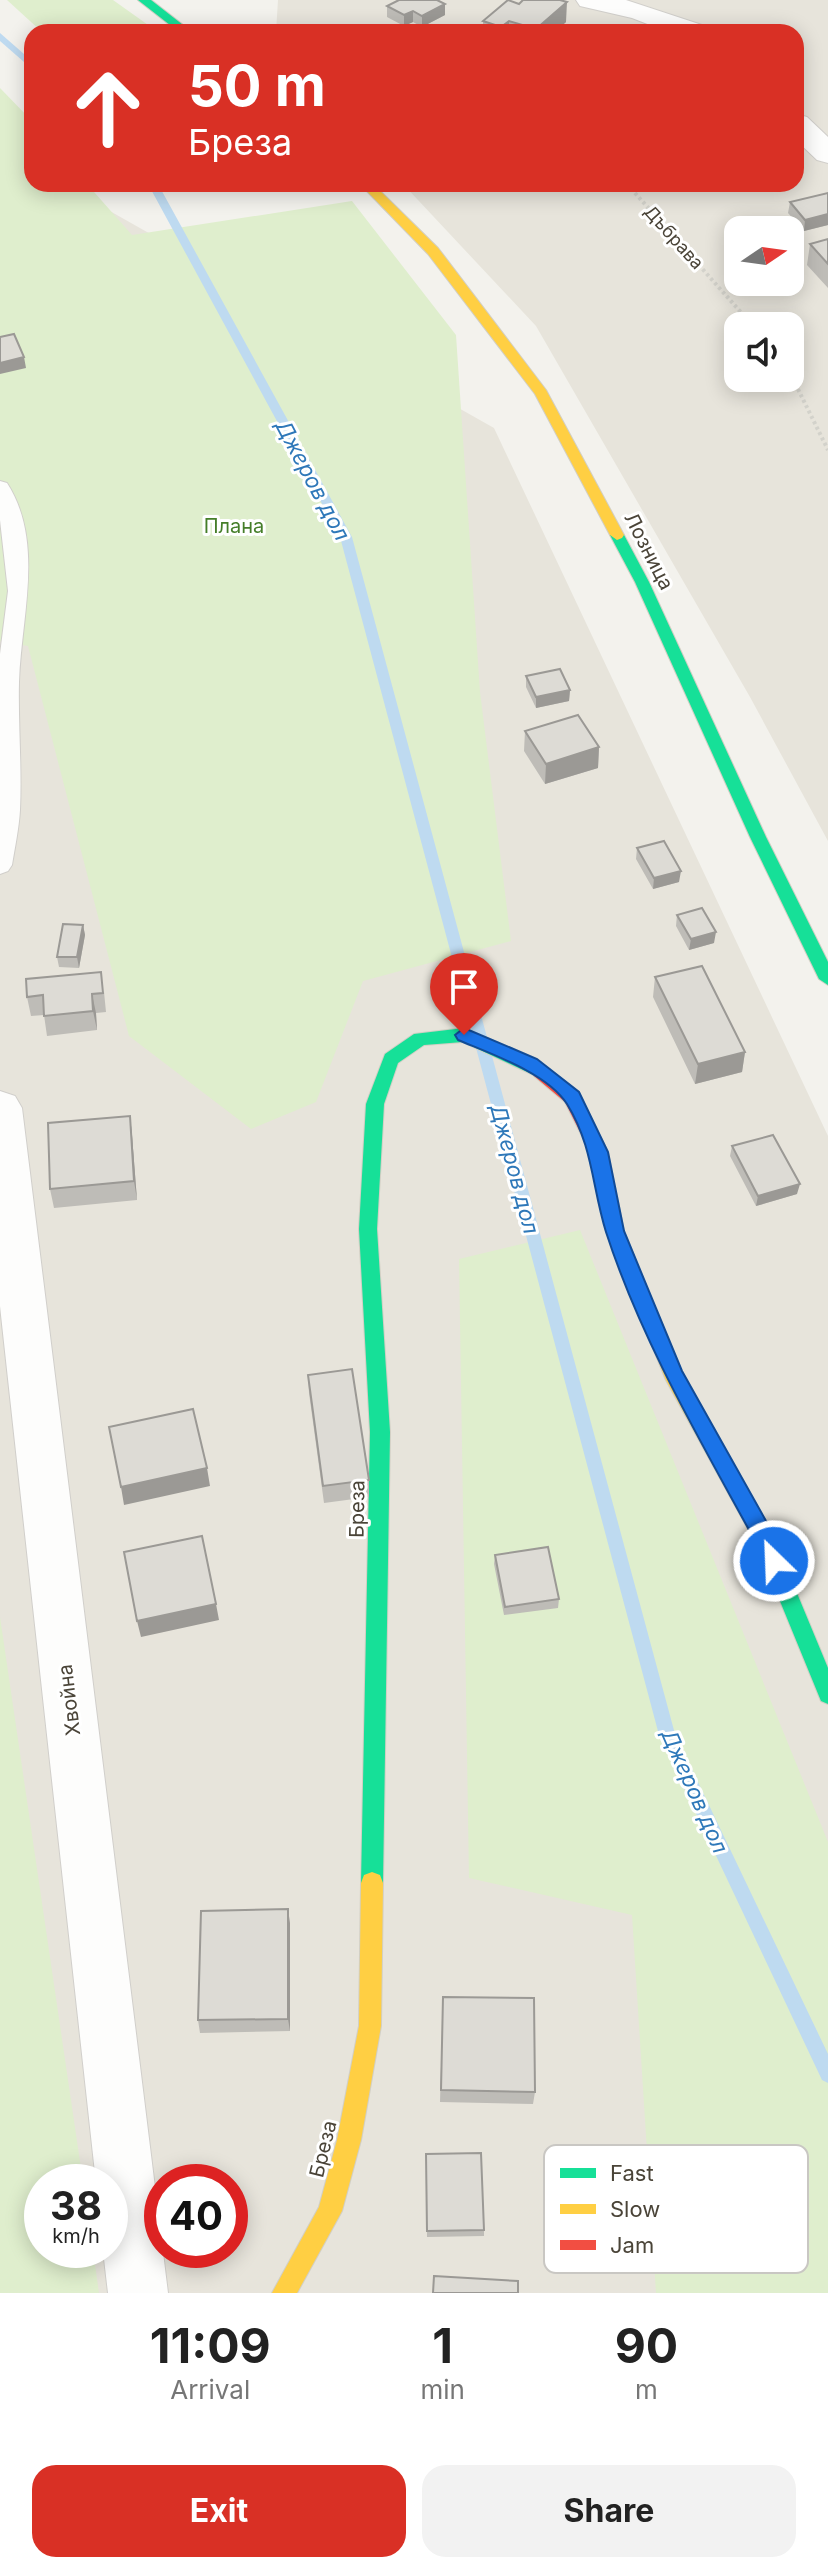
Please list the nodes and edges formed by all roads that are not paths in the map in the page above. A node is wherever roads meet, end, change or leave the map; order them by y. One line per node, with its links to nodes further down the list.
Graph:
1 (144, 0): 3 (street)
2 (590, 0): 4 (street)
3 (176, 24)
4 (673, 24)
5 (804, 131): 6 (street)
6 (828, 154)
7 (374, 192): 10 (street, Лозница)
8 (0, 488): 9 (lane)
9 (0, 865)
10 (828, 979)
11 (0, 1108): 13 (street, Хвойна)
12 (828, 1694): 14 (street, Бреза)
13 (138, 2293)
14 (284, 2293)

